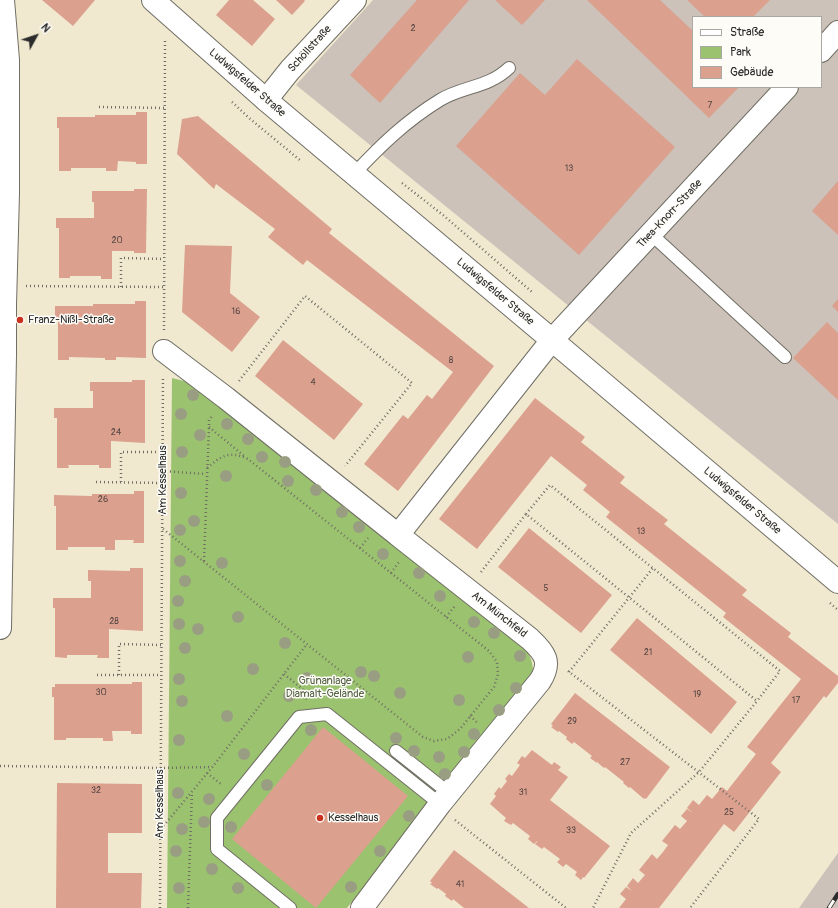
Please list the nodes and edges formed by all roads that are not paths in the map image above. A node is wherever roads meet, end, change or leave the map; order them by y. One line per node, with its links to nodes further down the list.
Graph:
1 (3, 0): 6 (street)
2 (355, 0): 9 (street, Schöllstraße)
3 (159, 5): 9 (street, Ludwigsfelder Straße)
4 (838, 32): 5 (street)
5 (822, 50)
6 (4, 59): 11 (street)
7 (509, 68): 10 (lane)
8 (786, 88): 12 (street, Thea-Knorr-Straße)
9 (266, 100): 10 (street, Ludwigsfelder Straße)
10 (354, 174): 13 (street, Ludwigsfelder Straße)
11 (4, 187): 18 (street)
12 (651, 234): 13 (street, Thea-Knorr-Straße); 15 (lane)
13 (552, 340): 16 (street); 17 (street, Ludwigsfelder Straße)
14 (164, 351): 16 (street)
15 (785, 357)
16 (398, 535): 20 (street, Am Münchfeld)
17 (838, 582)
18 (0, 628)
19 (396, 751): 20 (lane)
20 (442, 801): 21 (lane); 22 (street)
21 (290, 908)
22 (362, 908)

